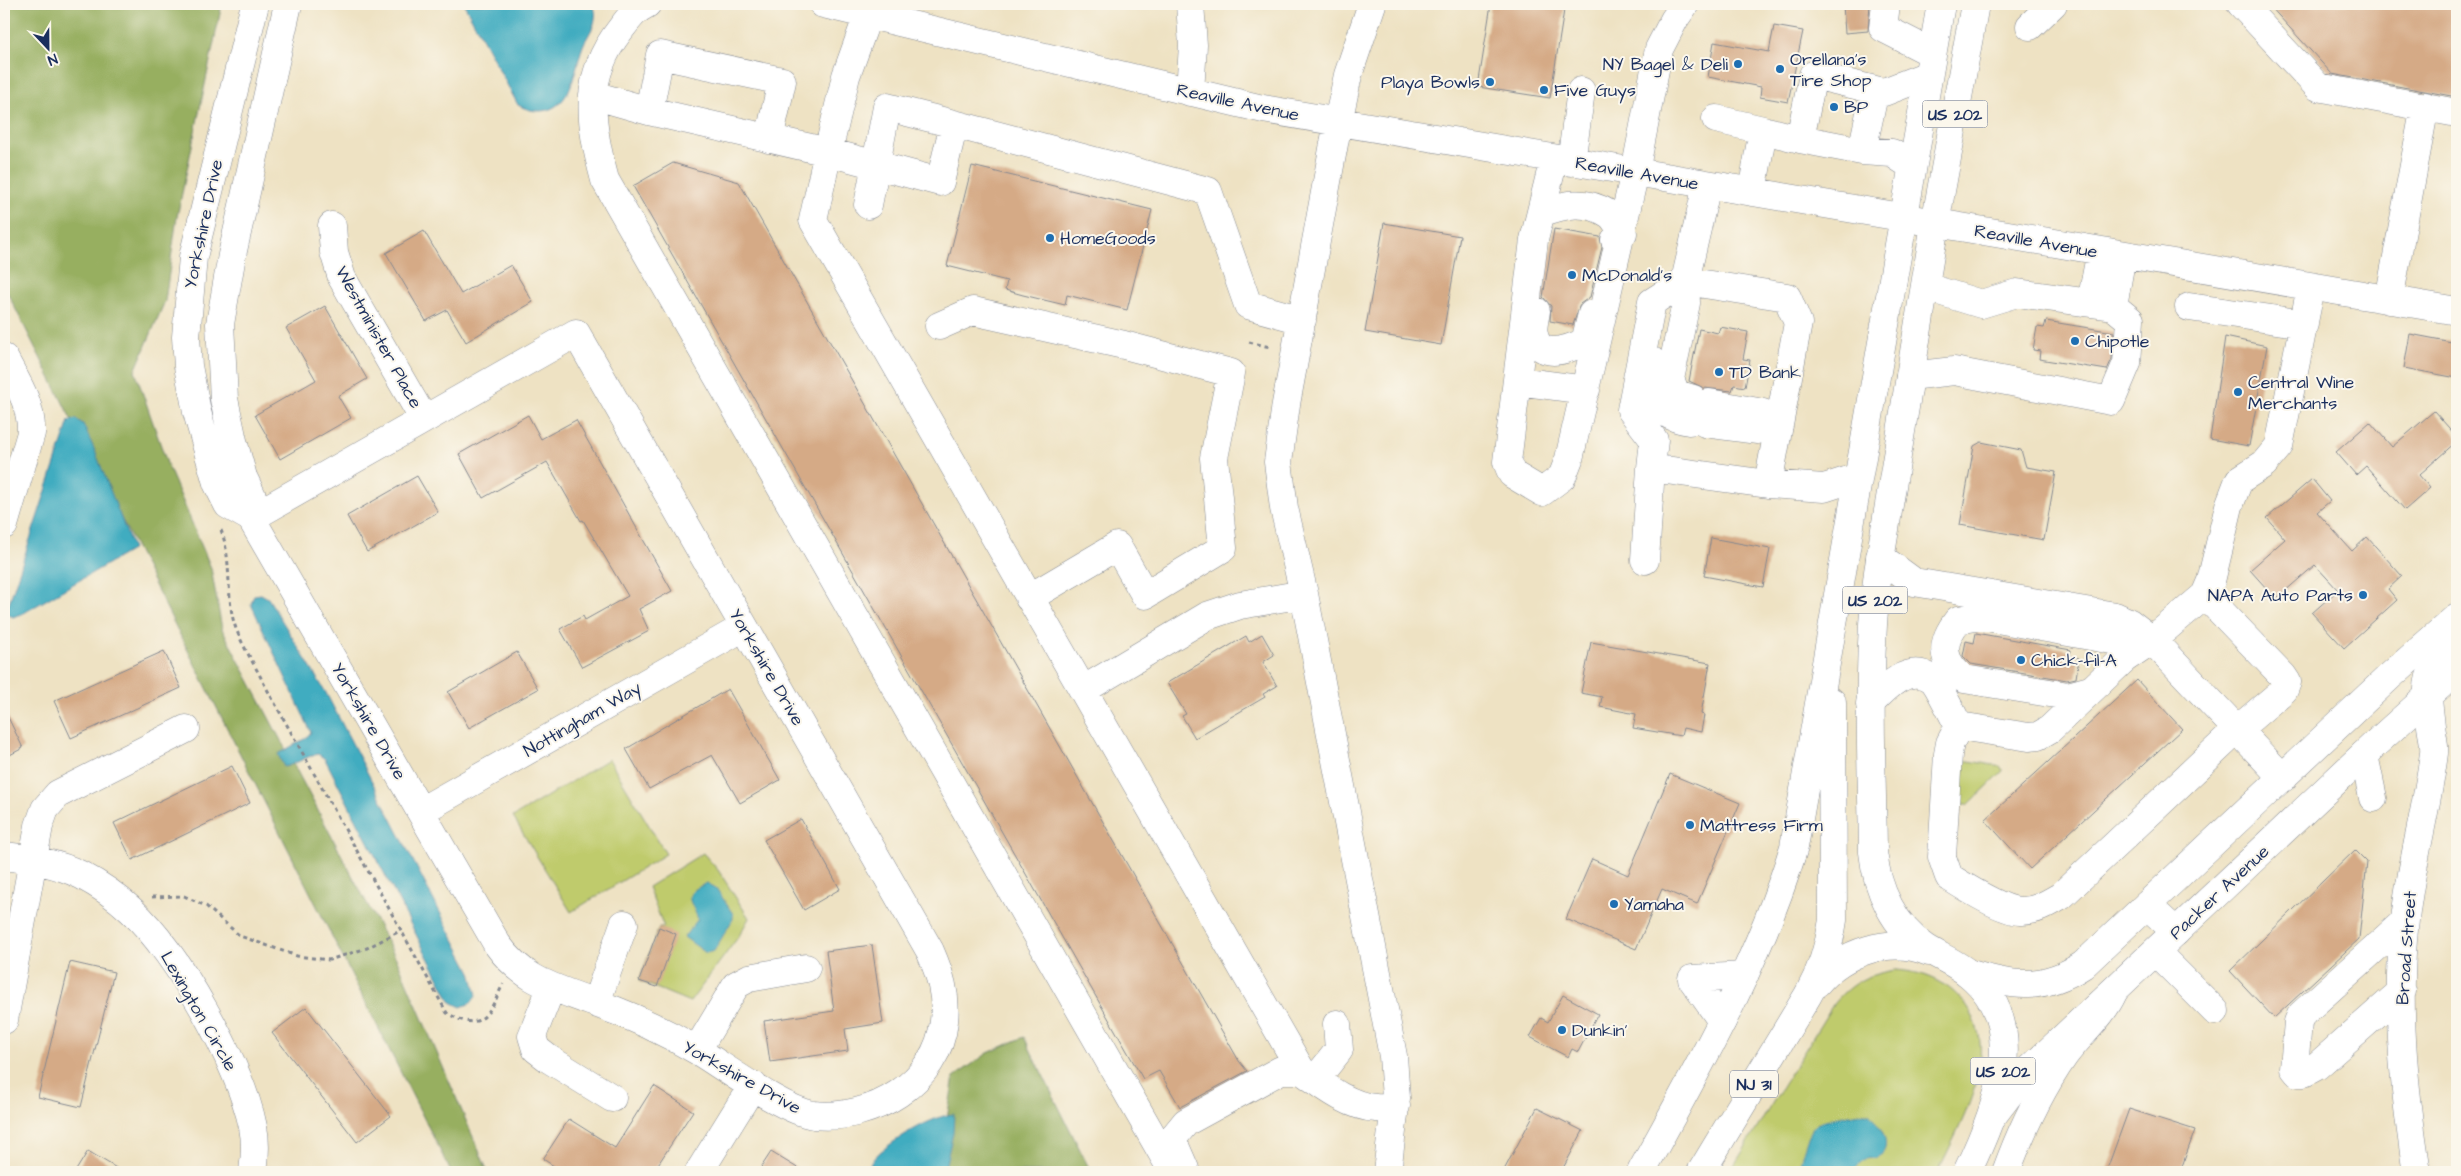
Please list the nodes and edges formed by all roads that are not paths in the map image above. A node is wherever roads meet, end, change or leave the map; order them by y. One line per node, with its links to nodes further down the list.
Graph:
1 (255, 4): 64 (main road, Yorkshire Drive)
2 (288, 4): 64 (main road, Yorkshire Drive)
3 (647, 4): 19 (main road)
4 (823, 4): 13 (main road, Reaville Avenue)
5 (1190, 4): 18 (main road)
6 (1372, 4): 24 (main road)
7 (1685, 4): 34 (main road)
8 (1886, 4): 15 (main road)
9 (1942, 4): 15 (main road, US 202)
10 (1975, 4): 40 (main road, US 202)
11 (2053, 4): 14 (main road)
12 (2241, 4): 20 (main road)
13 (868, 15): 18 (main road, Reaville Avenue); 30 (main road)
14 (2030, 26)
15 (1930, 64): 16 (main road); 33 (main road, US 202)
16 (1875, 90): 28 (main road); 29 (main road)
17 (1581, 91): 31 (main road)
18 (1190, 92): 24 (main road, Reaville Avenue)
19 (593, 95): 21 (main road); 116 (main road)
20 (2425, 106): 22 (main road); 47 (main road)
21 (649, 111): 27 (main road); 27 (main road)
22 (2457, 113)
23 (1716, 119): 26 (main road)
24 (1338, 122): 31 (main road, Reaville Avenue); 51 (main road)
25 (954, 124): 32 (main road); 32 (main road); 51 (main road)
26 (1763, 130): 28 (main road); 36 (main road)
27 (769, 139): 30 (main road)
28 (1800, 139): 29 (main road)
29 (1862, 151): 33 (main road)
30 (828, 152): 32 (main road); 70 (main road)
31 (1563, 160): 34 (main road, Reaville Avenue); 38 (main road)
32 (876, 165): 37 (main road)
33 (1912, 166): 39 (main road, US 202)
34 (1636, 172): 35 (main road, Reaville Avenue); 42 (main road)
35 (1707, 185): 36 (main road, Reaville Avenue); 44 (main road)
36 (1752, 192): 39 (main road, Reaville Avenue)
37 (868, 205)
38 (1540, 217): 42 (main road); 42 (main road); 57 (main road)
39 (1903, 218): 40 (main road, Reaville Avenue); 62 (main road, US 202 / US 202)
40 (1935, 224): 43 (main road, Reaville Avenue); 45 (main road, US 202 / US 202)
41 (332, 226): 59 (main road, Westminister Place)
42 (1623, 233): 58 (main road)
43 (2111, 253): 46 (main road, Reaville Avenue); 48 (main road)
44 (1676, 287): 60 (main road); 60 (main road); 61 (main road)
45 (1926, 287): 48 (main road); 56 (main road, US 202 / US 202)
46 (2311, 287): 47 (main road, Reaville Avenue); 52 (main road)
47 (2389, 300): 50 (main road, Reaville Avenue)
48 (2102, 304): 56 (main road)
49 (2189, 307): 52 (main road)
50 (2457, 311)
51 (1302, 320): 68 (main road)
52 (2304, 324): 69 (main road)
53 (938, 326): 70 (main road)
54 (576, 333): 59 (main road, Westminister Place); 73 (main road, Yorkshire Drive)
55 (4, 358): 65 (main road)
56 (1910, 376): 66 (main road, US 202 / US 202)
57 (1517, 381): 58 (main road); 58 (main road)
58 (1586, 390)
59 (423, 418): 64 (main road, Westminister Place)
60 (1779, 425): 63 (main road)
61 (1651, 468): 63 (main road); 67 (main road)
62 (1858, 477): 63 (main road); 71 (main road, US 202 / US 202)
63 (1768, 484)
64 (251, 518): 88 (main road, Yorkshire Drive)
65 (4, 525)
66 (1880, 557): 74 (main road); 81 (main road, US 202 / US 202)
67 (1645, 560)
68 (1304, 594): 78 (main road); 113 (main road)
69 (2205, 595): 74 (main road); 84 (main road)
70 (1029, 598): 78 (main road)
71 (1836, 603): 99 (main road, US 202 / US 202); 103 (main road, NJ 31)
72 (2457, 617): 86 (main road)
73 (744, 627): 88 (main road, Nottingham Way); 111 (main road, Yorkshire Drive)
74 (2152, 640): 76 (main road); 84 (main road)
75 (2457, 644): 80 (main road, Broad Street)
76 (2117, 649): 79 (main road); 79 (main road)
77 (2457, 670): 80 (main road, Packer Avenue)
78 (1083, 690): 110 (main road)
79 (2090, 690): 82 (main road)
80 (2428, 696): 85 (main road, Packer Avenue); 92 (main road, Broad Street)
81 (1870, 704): 82 (main road); 96 (main road, US 202 / US 202)
82 (1959, 726): 84 (main road)
83 (186, 729): 90 (main road)
84 (2237, 730): 86 (main road)
85 (2364, 755): 87 (main road); 94 (main road, Packer Avenue)
86 (2283, 778): 91 (main road)
87 (2374, 798)
88 (421, 811): 100 (main road, Yorkshire Drive)
89 (4, 856): 90 (main road, Lexington Circle)
90 (33, 860): 106 (main road); 117 (main road, Lexington Circle)
91 (2147, 905): 94 (main road); 98 (main road)
92 (2404, 922): 101 (main road, Broad Street); 101 (main road)
93 (624, 924): 104 (main road)
94 (2176, 932): 95 (main road, Packer Avenue)
95 (2156, 952): 102 (main road, Packer Avenue); 105 (main road)
96 (1940, 956): 98 (main road, US 202 / US 202); 103 (main road)
97 (806, 968): 109 (main road)
98 (1968, 973): 114 (main road, US 202 / US 202)
99 (1744, 976): 107 (main road, US 202 / US 202); 107 (main road)
100 (551, 988): 104 (main road, Yorkshire Drive); 112 (main road)
101 (2402, 991): 125 (main road, Broad Street)
102 (2113, 992): 114 (main road, Packer Avenue); 124 (main road)
103 (1808, 995): 115 (main road, NJ 31)
104 (596, 1003): 109 (main road, Yorkshire Drive)
105 (2215, 1011)
106 (4, 1020)
107 (1722, 1021): 120 (main road, US 202 / US 202)
108 (1338, 1037): 110 (main road)
109 (697, 1050): 111 (main road, Yorkshire Drive)
110 (1308, 1075): 113 (main road); 116 (main road)
111 (753, 1085): 118 (main road)
112 (612, 1098)
113 (1396, 1106): 119 (main road)
114 (1990, 1121): 123 (main road, US 202 / US 202)
115 (1718, 1143): 121 (main road); 122 (main road, NJ 31)
116 (1179, 1165)
117 (253, 1172)
118 (700, 1172)
119 (1387, 1172)
120 (1641, 1172)
121 (1688, 1172)
122 (1701, 1172)
123 (1967, 1172)
124 (2006, 1172)
125 (2417, 1172)

